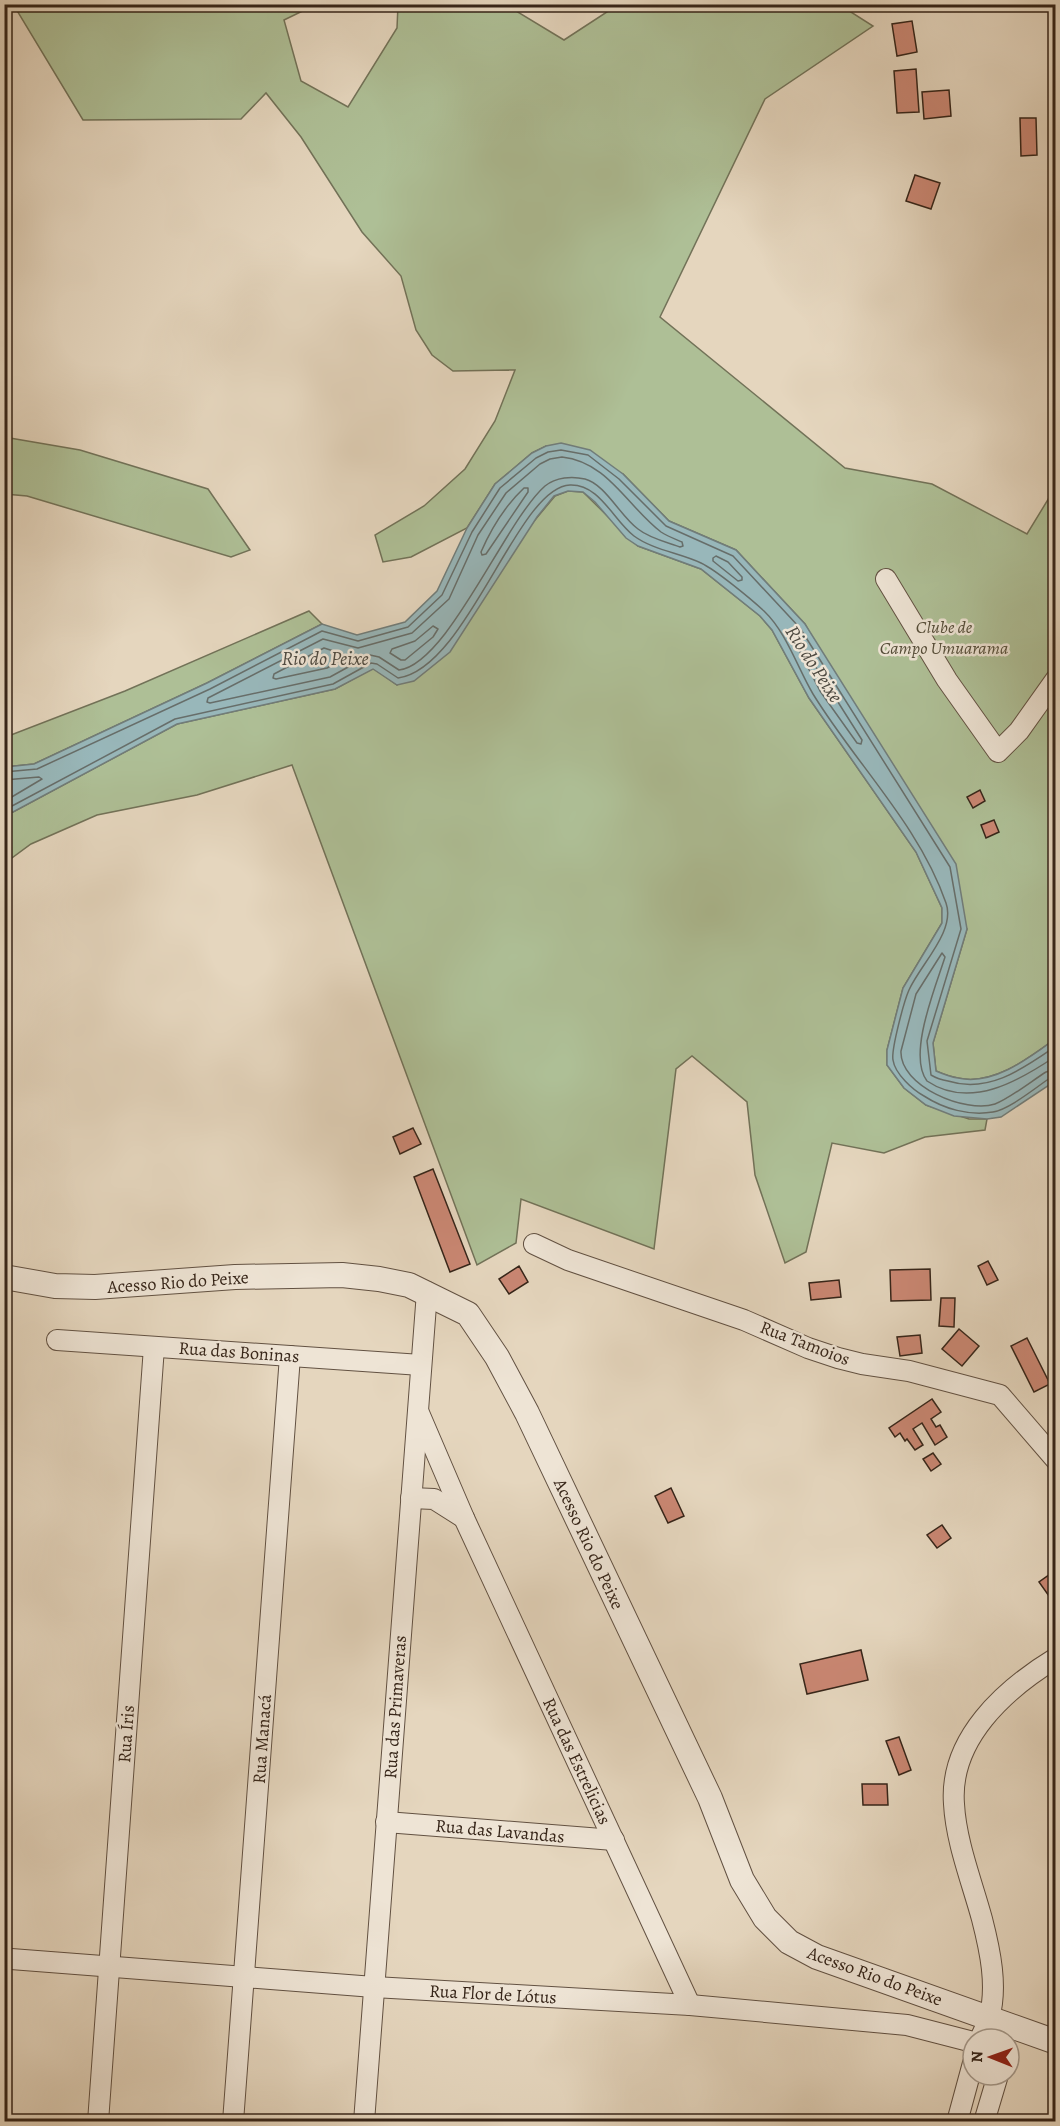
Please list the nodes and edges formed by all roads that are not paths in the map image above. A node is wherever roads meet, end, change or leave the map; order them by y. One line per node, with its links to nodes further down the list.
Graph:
1 (886, 579): 2 (street)
2 (1056, 679)
3 (534, 1244): 11 (street, Rua Tamoios)
4 (4, 1277): 5 (street, Acesso Rio do Peixe)
5 (427, 1292): 9 (street, Rua das Primaveras); 22 (street, Acesso Rio do Peixe)
6 (57, 1340): 7 (street, Rua das Boninas)
7 (153, 1347): 8 (street, Rua das Boninas); 18 (street, Rua Íris)
8 (290, 1356): 9 (street, Rua das Boninas); 19 (street, Rua Manacá)
9 (421, 1365): 10 (street, Rua das Primaveras)
10 (418, 1411): 12 (street, Rua das Primaveras); 13 (street, Rua das Estrelicias)
11 (1056, 1460)
12 (411, 1498): 13 (street); 15 (street, Rua das Primaveras)
13 (464, 1518): 16 (street, Rua das Estrelicias)
14 (1056, 1658): 23 (street)
15 (387, 1822): 16 (street, Rua das Lavandas); 20 (street, Rua das Primaveras)
16 (614, 1840): 21 (street, Rua das Estrelicias)
17 (11, 1959): 18 (street, Rua Flor de Lótus)
18 (109, 1967): 19 (street, Rua Flor de Lótus); 29 (street, Rua Íris)
19 (244, 1977): 20 (street, Rua Flor de Lótus); 30 (street, Rua Manacá)
20 (374, 1987): 21 (street, Rua Flor de Lótus); 31 (street, Rua das Primaveras)
21 (690, 2005): 25 (street, Rua Flor de Lótus)
22 (983, 2027)
23 (985, 2027)
24 (1021, 2035): 26 (street, Acesso Rio do Peixe)
25 (961, 2039)
26 (1056, 2042)
27 (966, 2087): 32 (street)
28 (994, 2087): 33 (street)
29 (98, 2121)
30 (233, 2121)
31 (364, 2121)
32 (957, 2121)
33 (984, 2121)

